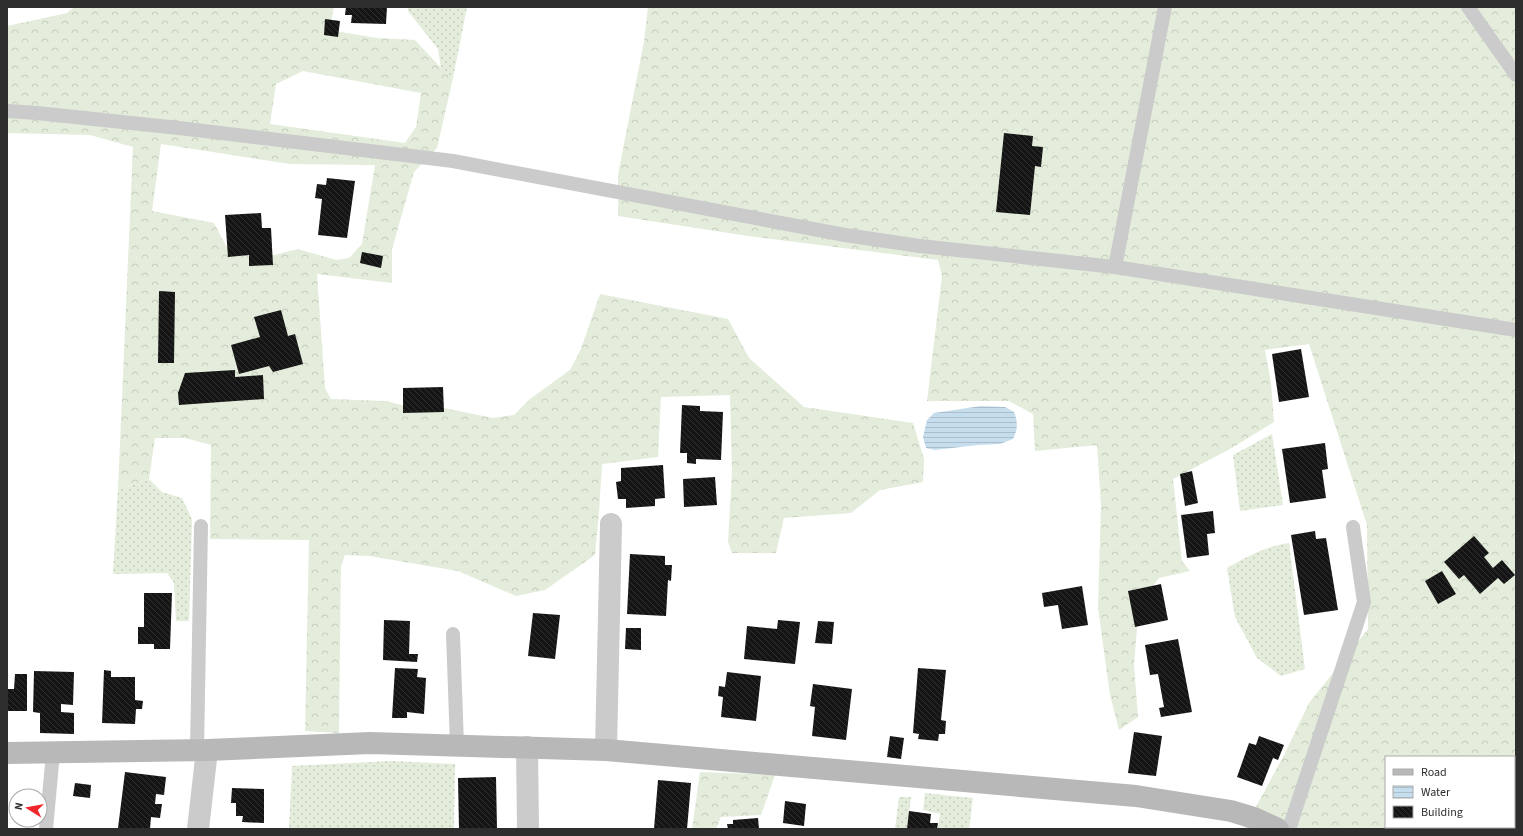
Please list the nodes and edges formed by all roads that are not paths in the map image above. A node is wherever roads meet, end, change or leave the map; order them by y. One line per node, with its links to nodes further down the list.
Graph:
1 (1165, 7): 5 (lane)
2 (1468, 7): 3 (lane)
3 (1516, 75)
4 (7, 111): 5 (lane)
5 (1115, 267): 6 (lane)
6 (1516, 330)
7 (612, 524): 14 (street)
8 (201, 526): 13 (lane)
9 (1352, 527): 21 (lane)
10 (453, 634): 11 (lane)
11 (456, 745): 12 (street); 13 (street)
12 (527, 747): 14 (street); 19 (street)
13 (202, 750): 16 (street); 18 (street)
14 (606, 750): 20 (street)
15 (7, 753): 16 (street)
16 (53, 753): 17 (lane)
17 (46, 829)
18 (198, 829)
19 (528, 829)
20 (1278, 829)
21 (1289, 829)

